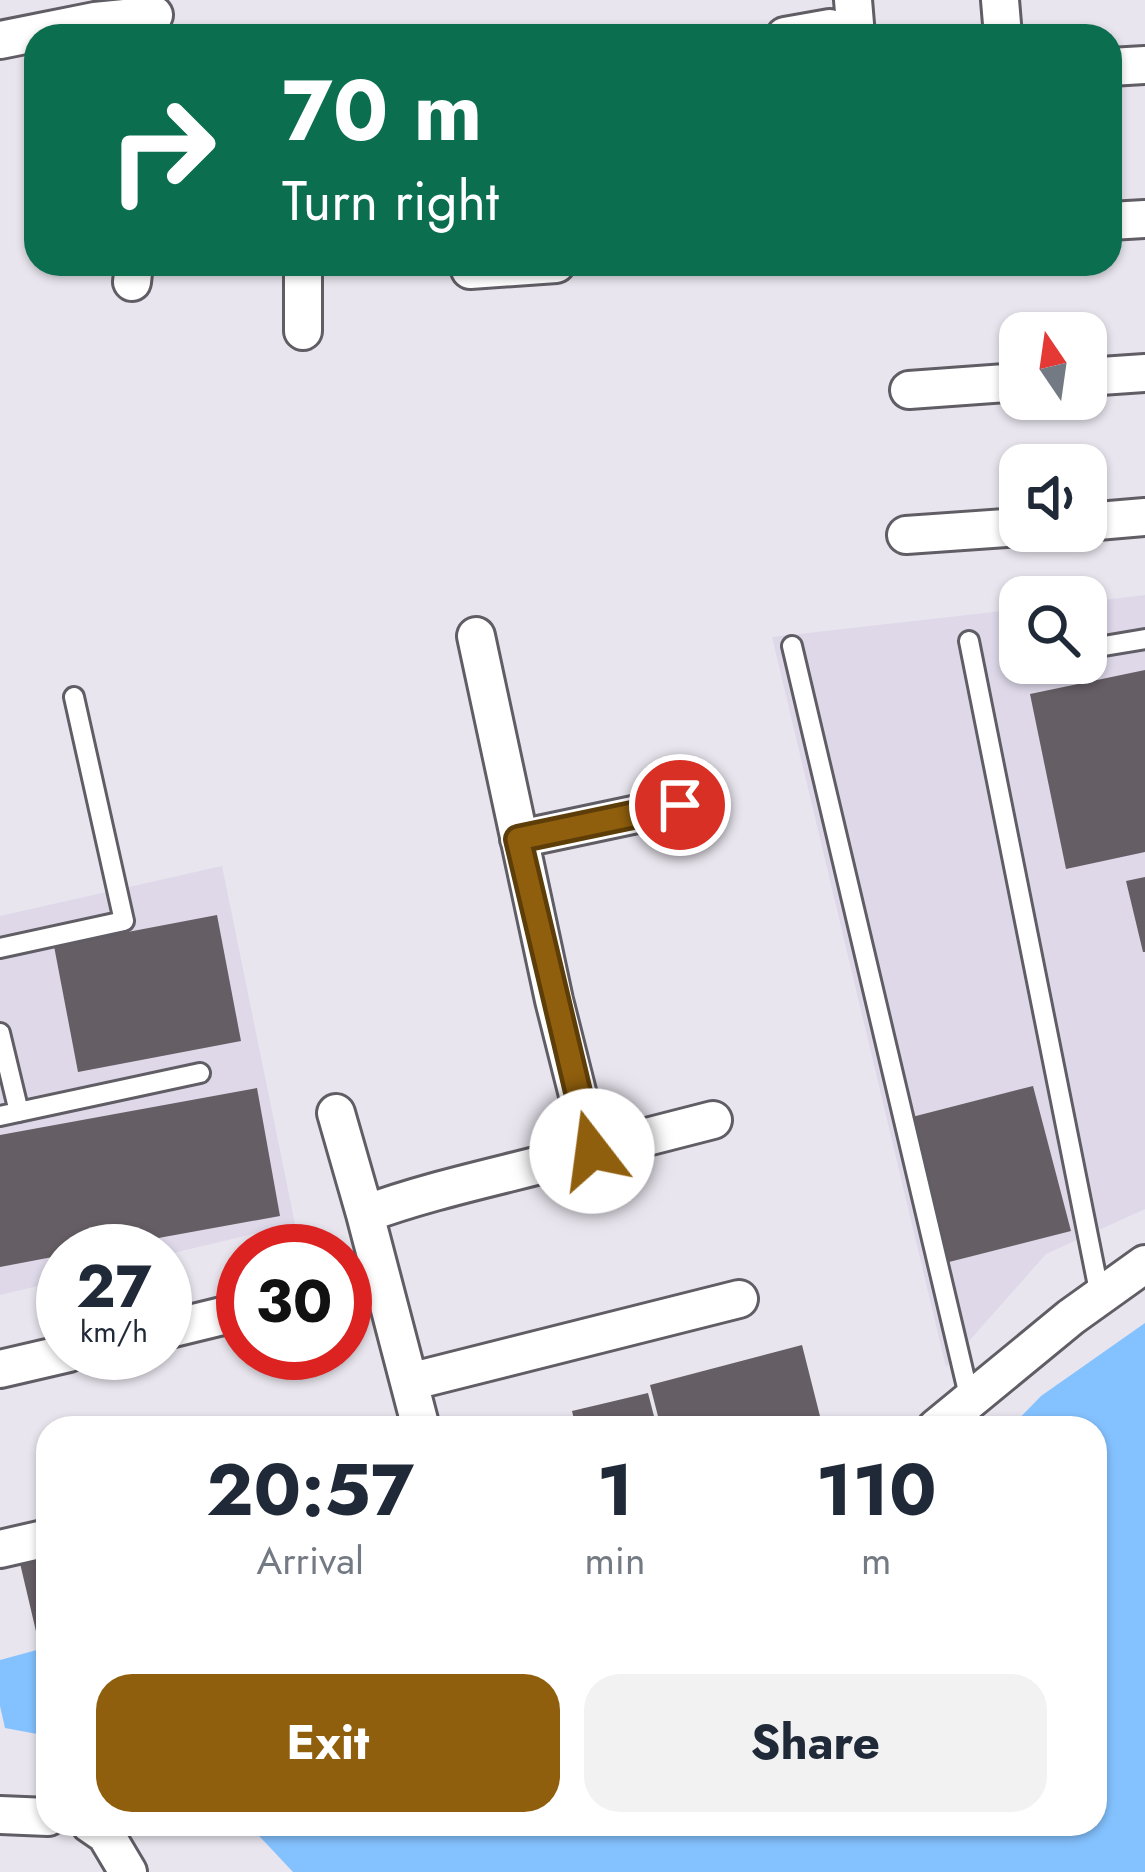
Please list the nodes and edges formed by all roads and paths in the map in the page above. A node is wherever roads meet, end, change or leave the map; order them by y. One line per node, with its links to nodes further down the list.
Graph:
1 (160, 17): 2 (street)
2 (36, 24)
3 (303, 276): 4 (street)
4 (303, 331)
5 (1145, 373): 6 (street)
6 (1107, 376)
7 (999, 384): 8 (street)
8 (909, 390)
9 (1145, 518): 10 (street)
10 (1107, 521)
11 (999, 528): 12 (street)
12 (906, 535)
13 (476, 636): 20 (street)
14 (1145, 639): 16 (lane)
15 (969, 641): 31 (lane)
16 (1107, 645)
17 (792, 646): 37 (lane)
18 (74, 697): 21 (lane)
19 (680, 805): 20 (street)
20 (518, 839): 27 (street)
21 (0, 948)
22 (0, 1033): 25 (lane)
23 (200, 1072): 25 (lane)
24 (336, 1113): 28 (street)
25 (10, 1114)
26 (713, 1120): 27 (street)
27 (592, 1151): 28 (street)
28 (364, 1214): 29 (street)
29 (364, 1224)
30 (1145, 1264): 31 (street)
31 (1100, 1296): 37 (street)
32 (739, 1299): 36 (street)
33 (372, 1302): 36 (street)
34 (36, 1361): 35 (street)
35 (0, 1369)
36 (409, 1382): 38 (street)
37 (970, 1400): 39 (street)
38 (418, 1416)
39 (951, 1416)
40 (36, 1541): 41 (street)
41 (0, 1549)
42 (0, 1815): 43 (street)
43 (36, 1816)
44 (107, 1836): 45 (street)
45 (128, 1872)

